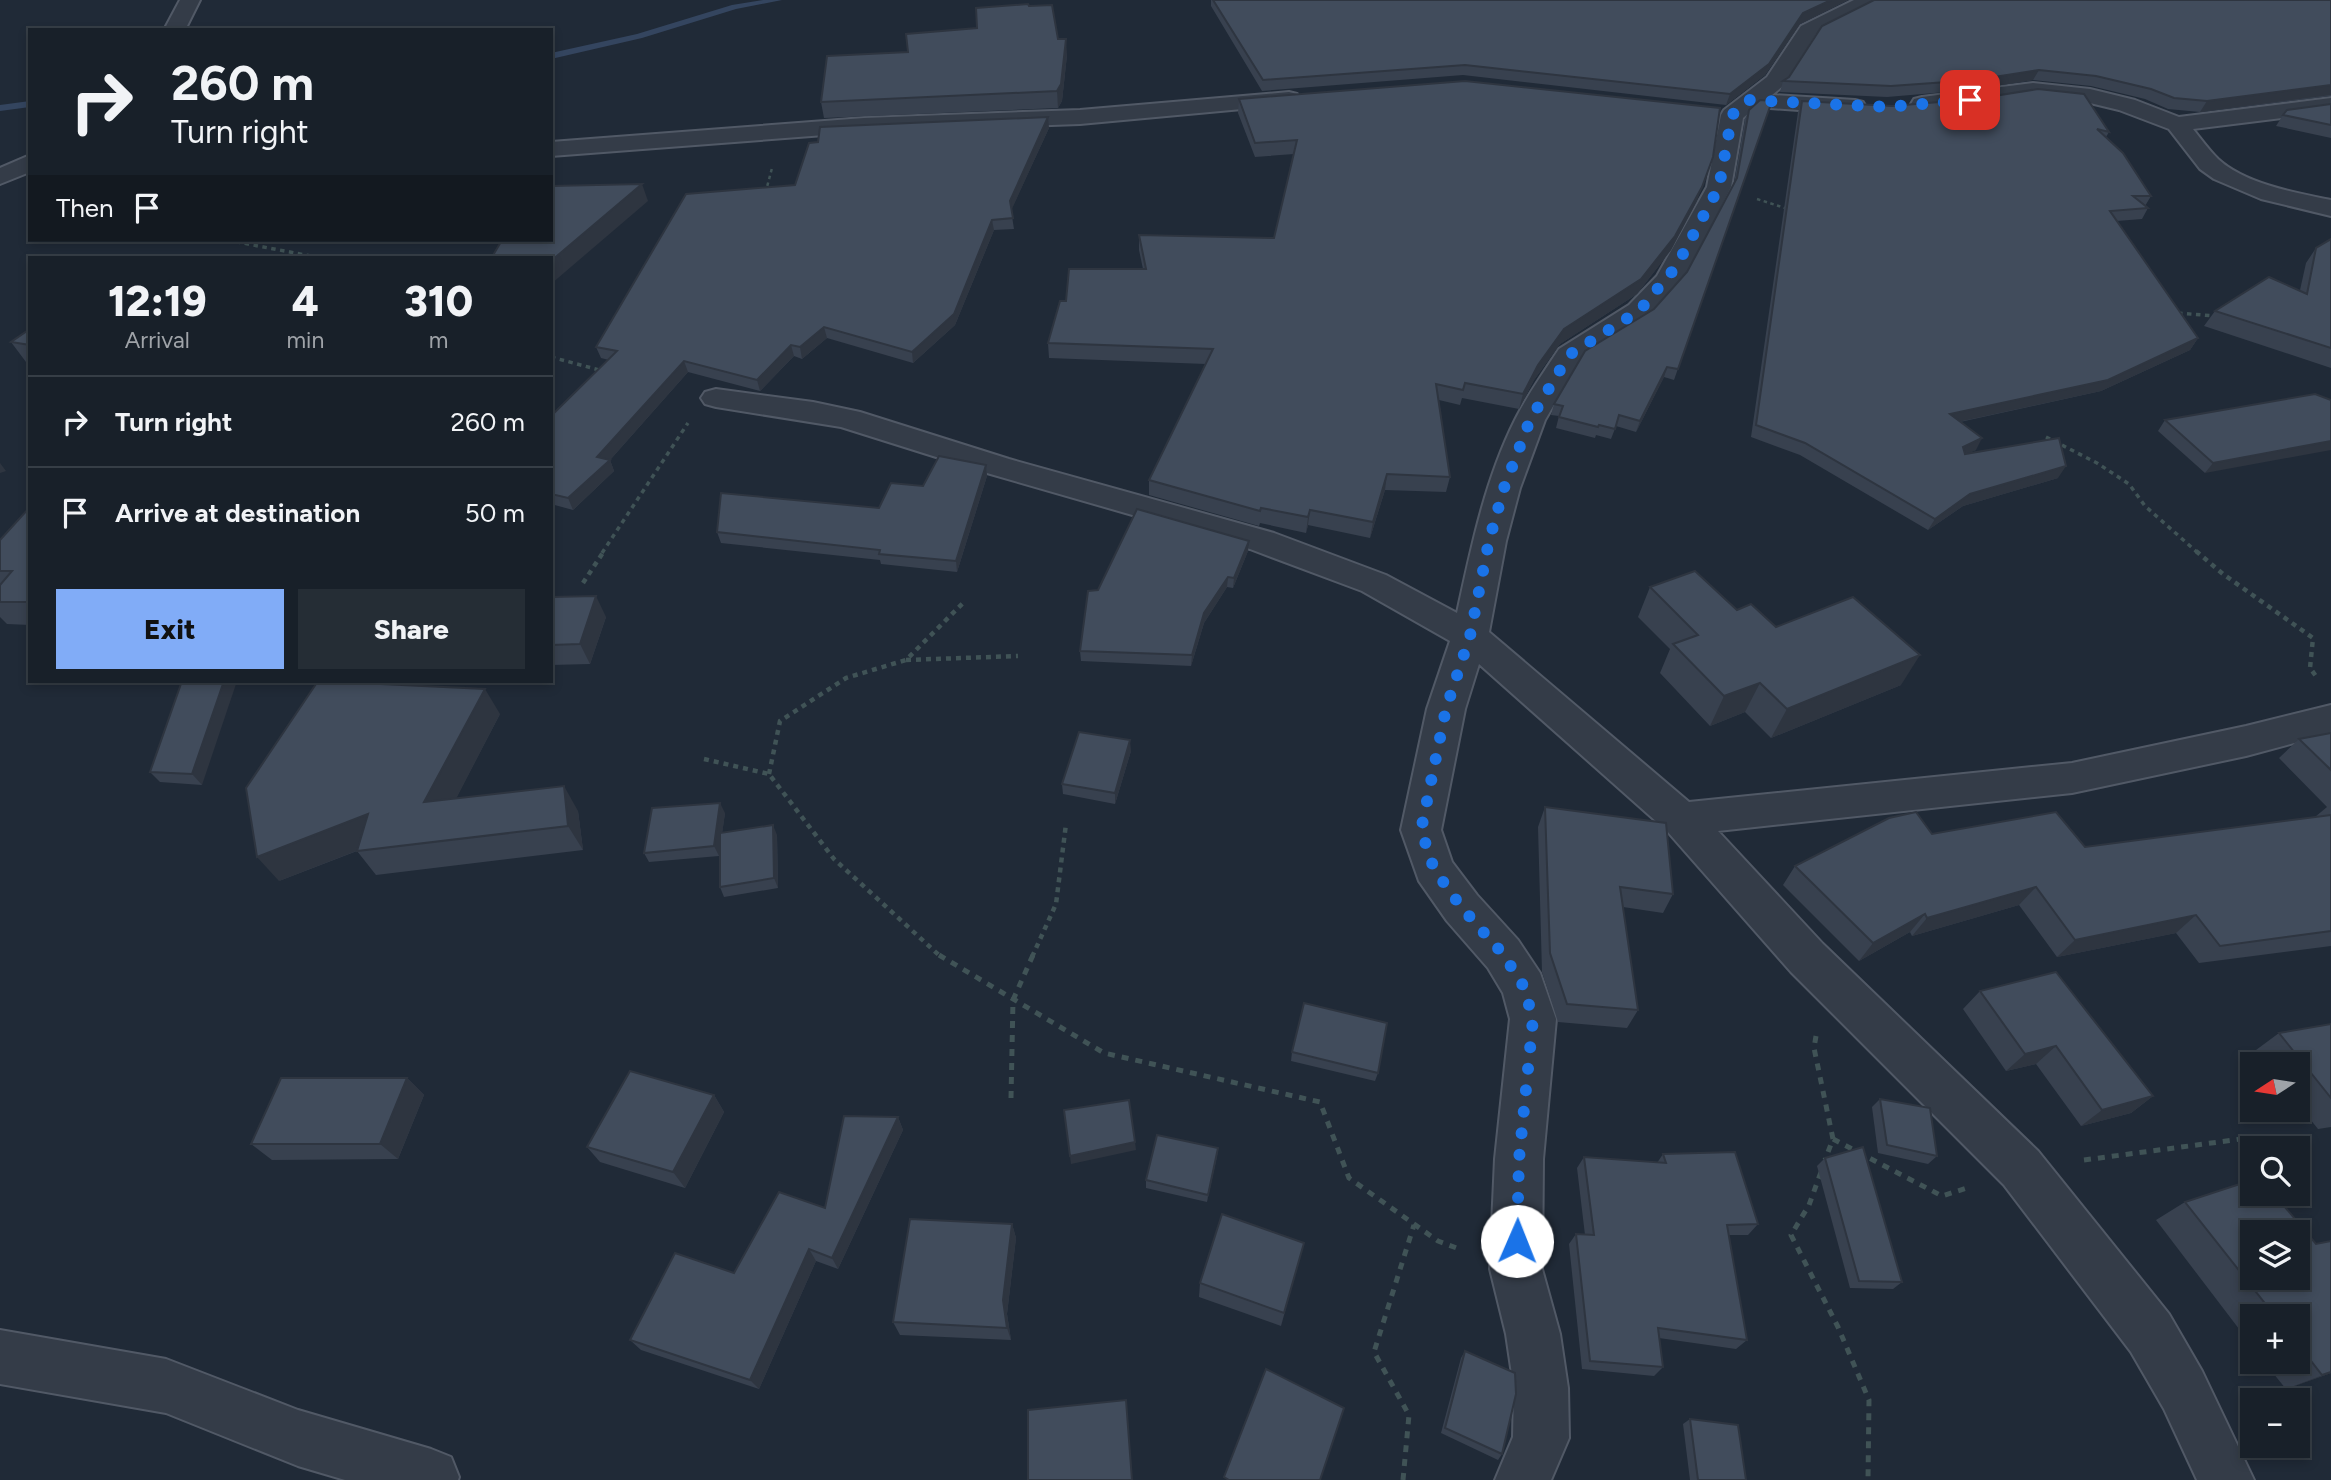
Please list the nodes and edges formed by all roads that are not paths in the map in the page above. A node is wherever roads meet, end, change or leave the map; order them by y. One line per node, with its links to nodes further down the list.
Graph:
1 (190, 0): 3 (street)
2 (1870, 0): 8 (street)
3 (175, 28)
4 (1310, 97): 10 (street)
5 (2331, 105): 9 (street)
6 (1900, 106): 9 (street)
7 (1875, 107): 8 (street)
8 (1729, 109): 15 (street)
9 (2177, 124): 13 (street)
10 (553, 149)
11 (28, 163): 12 (street)
12 (0, 177)
13 (2331, 208)
14 (716, 398): 15 (street)
15 (1470, 636): 17 (street); 20 (street)
16 (2328, 703): 17 (street)
17 (1681, 819): 21 (street)
18 (0, 1357): 19 (street)
19 (429, 1480)
20 (1523, 1480)
21 (2225, 1480)

